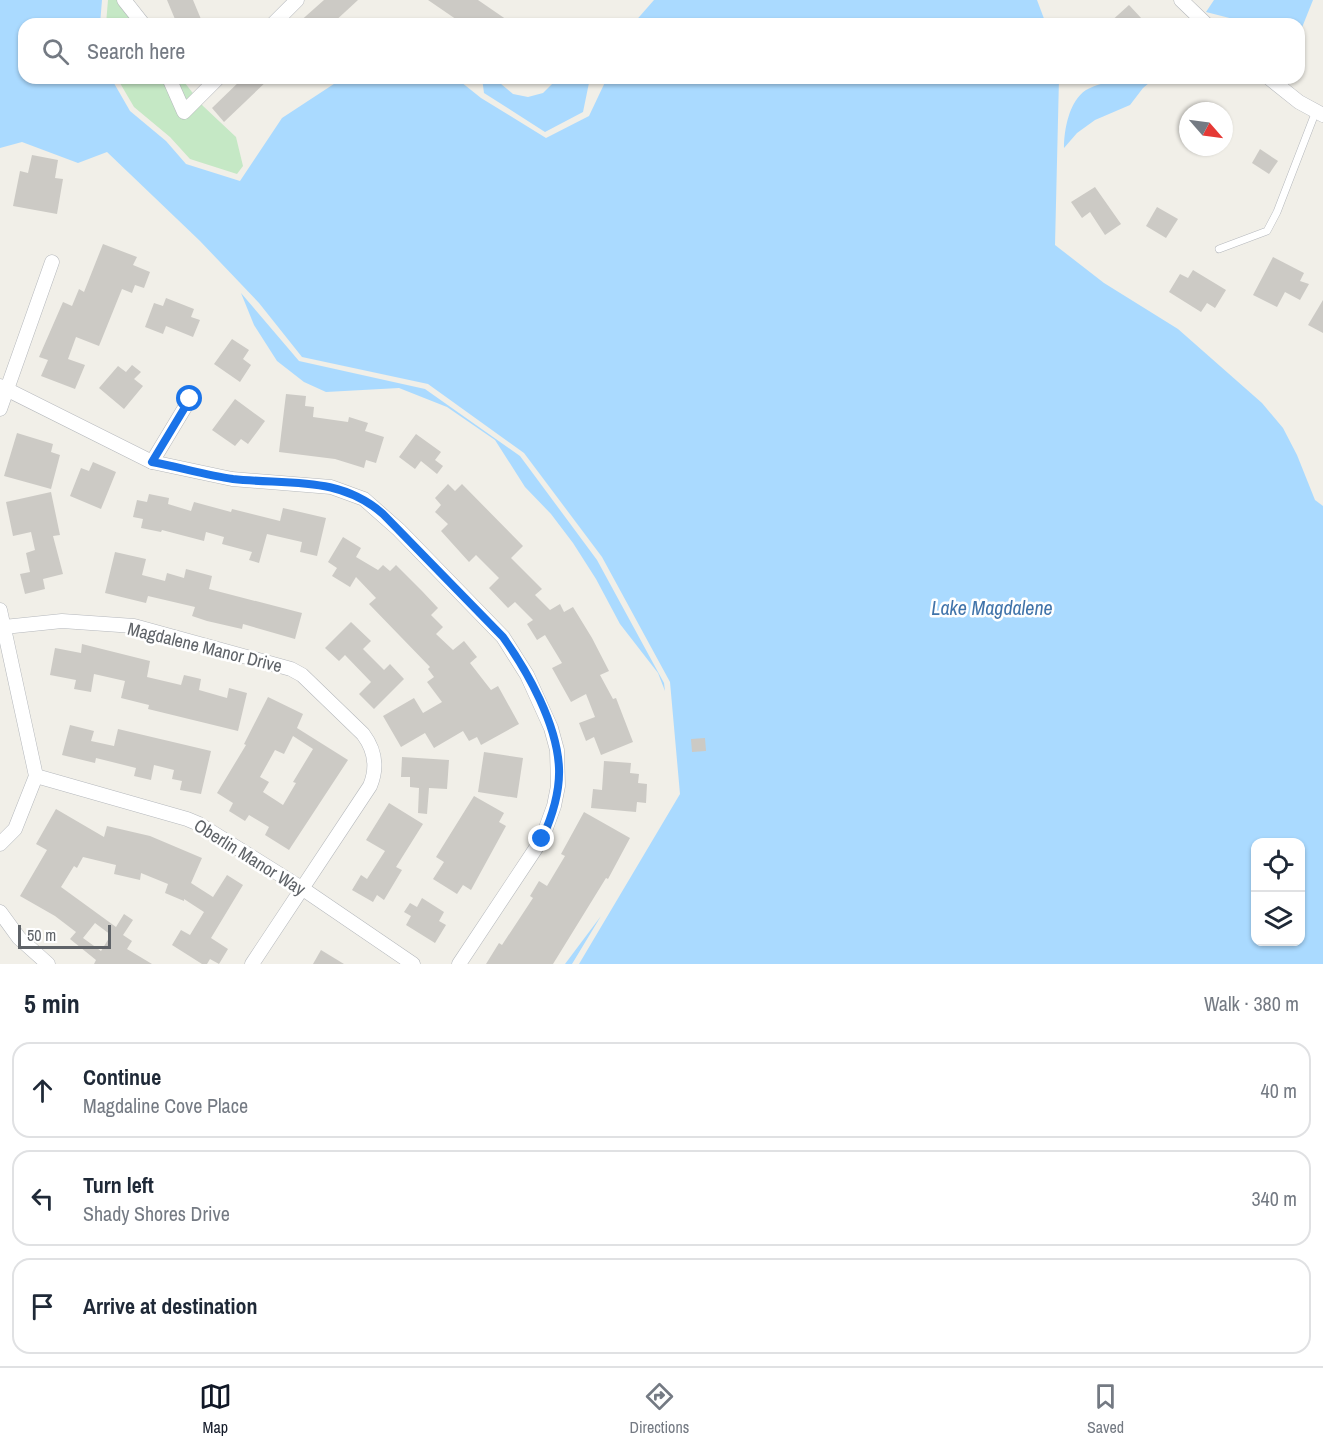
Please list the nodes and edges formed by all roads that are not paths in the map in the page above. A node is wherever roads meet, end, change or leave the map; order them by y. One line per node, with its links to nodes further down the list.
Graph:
1 (124, 0): 4 (street)
2 (297, 0): 5 (street)
3 (1181, 0): 6 (street)
4 (138, 18)
5 (279, 18)
6 (1200, 18)
7 (172, 84): 8 (street)
8 (212, 84)
9 (1276, 84): 10 (street)
10 (1319, 113): 11 (lane)
11 (1219, 249)
12 (52, 262): 13 (street)
13 (3, 387): 15 (street); 16 (street)
14 (190, 399): 16 (street)
15 (0, 409)
16 (152, 462): 26 (street)
17 (0, 610): 18 (street)
18 (4, 627): 19 (street); 21 (street, Magdalene Manor Drive)
19 (36, 776): 20 (street); 21 (street, Oberlin Manor Way)
20 (0, 844)
21 (303, 889): 24 (street, Magdalene Manor Drive); 25 (street, Oberlin Manor Way)
22 (0, 912): 23 (street)
23 (48, 964)
24 (252, 964)
25 (412, 964)
26 (459, 964)

